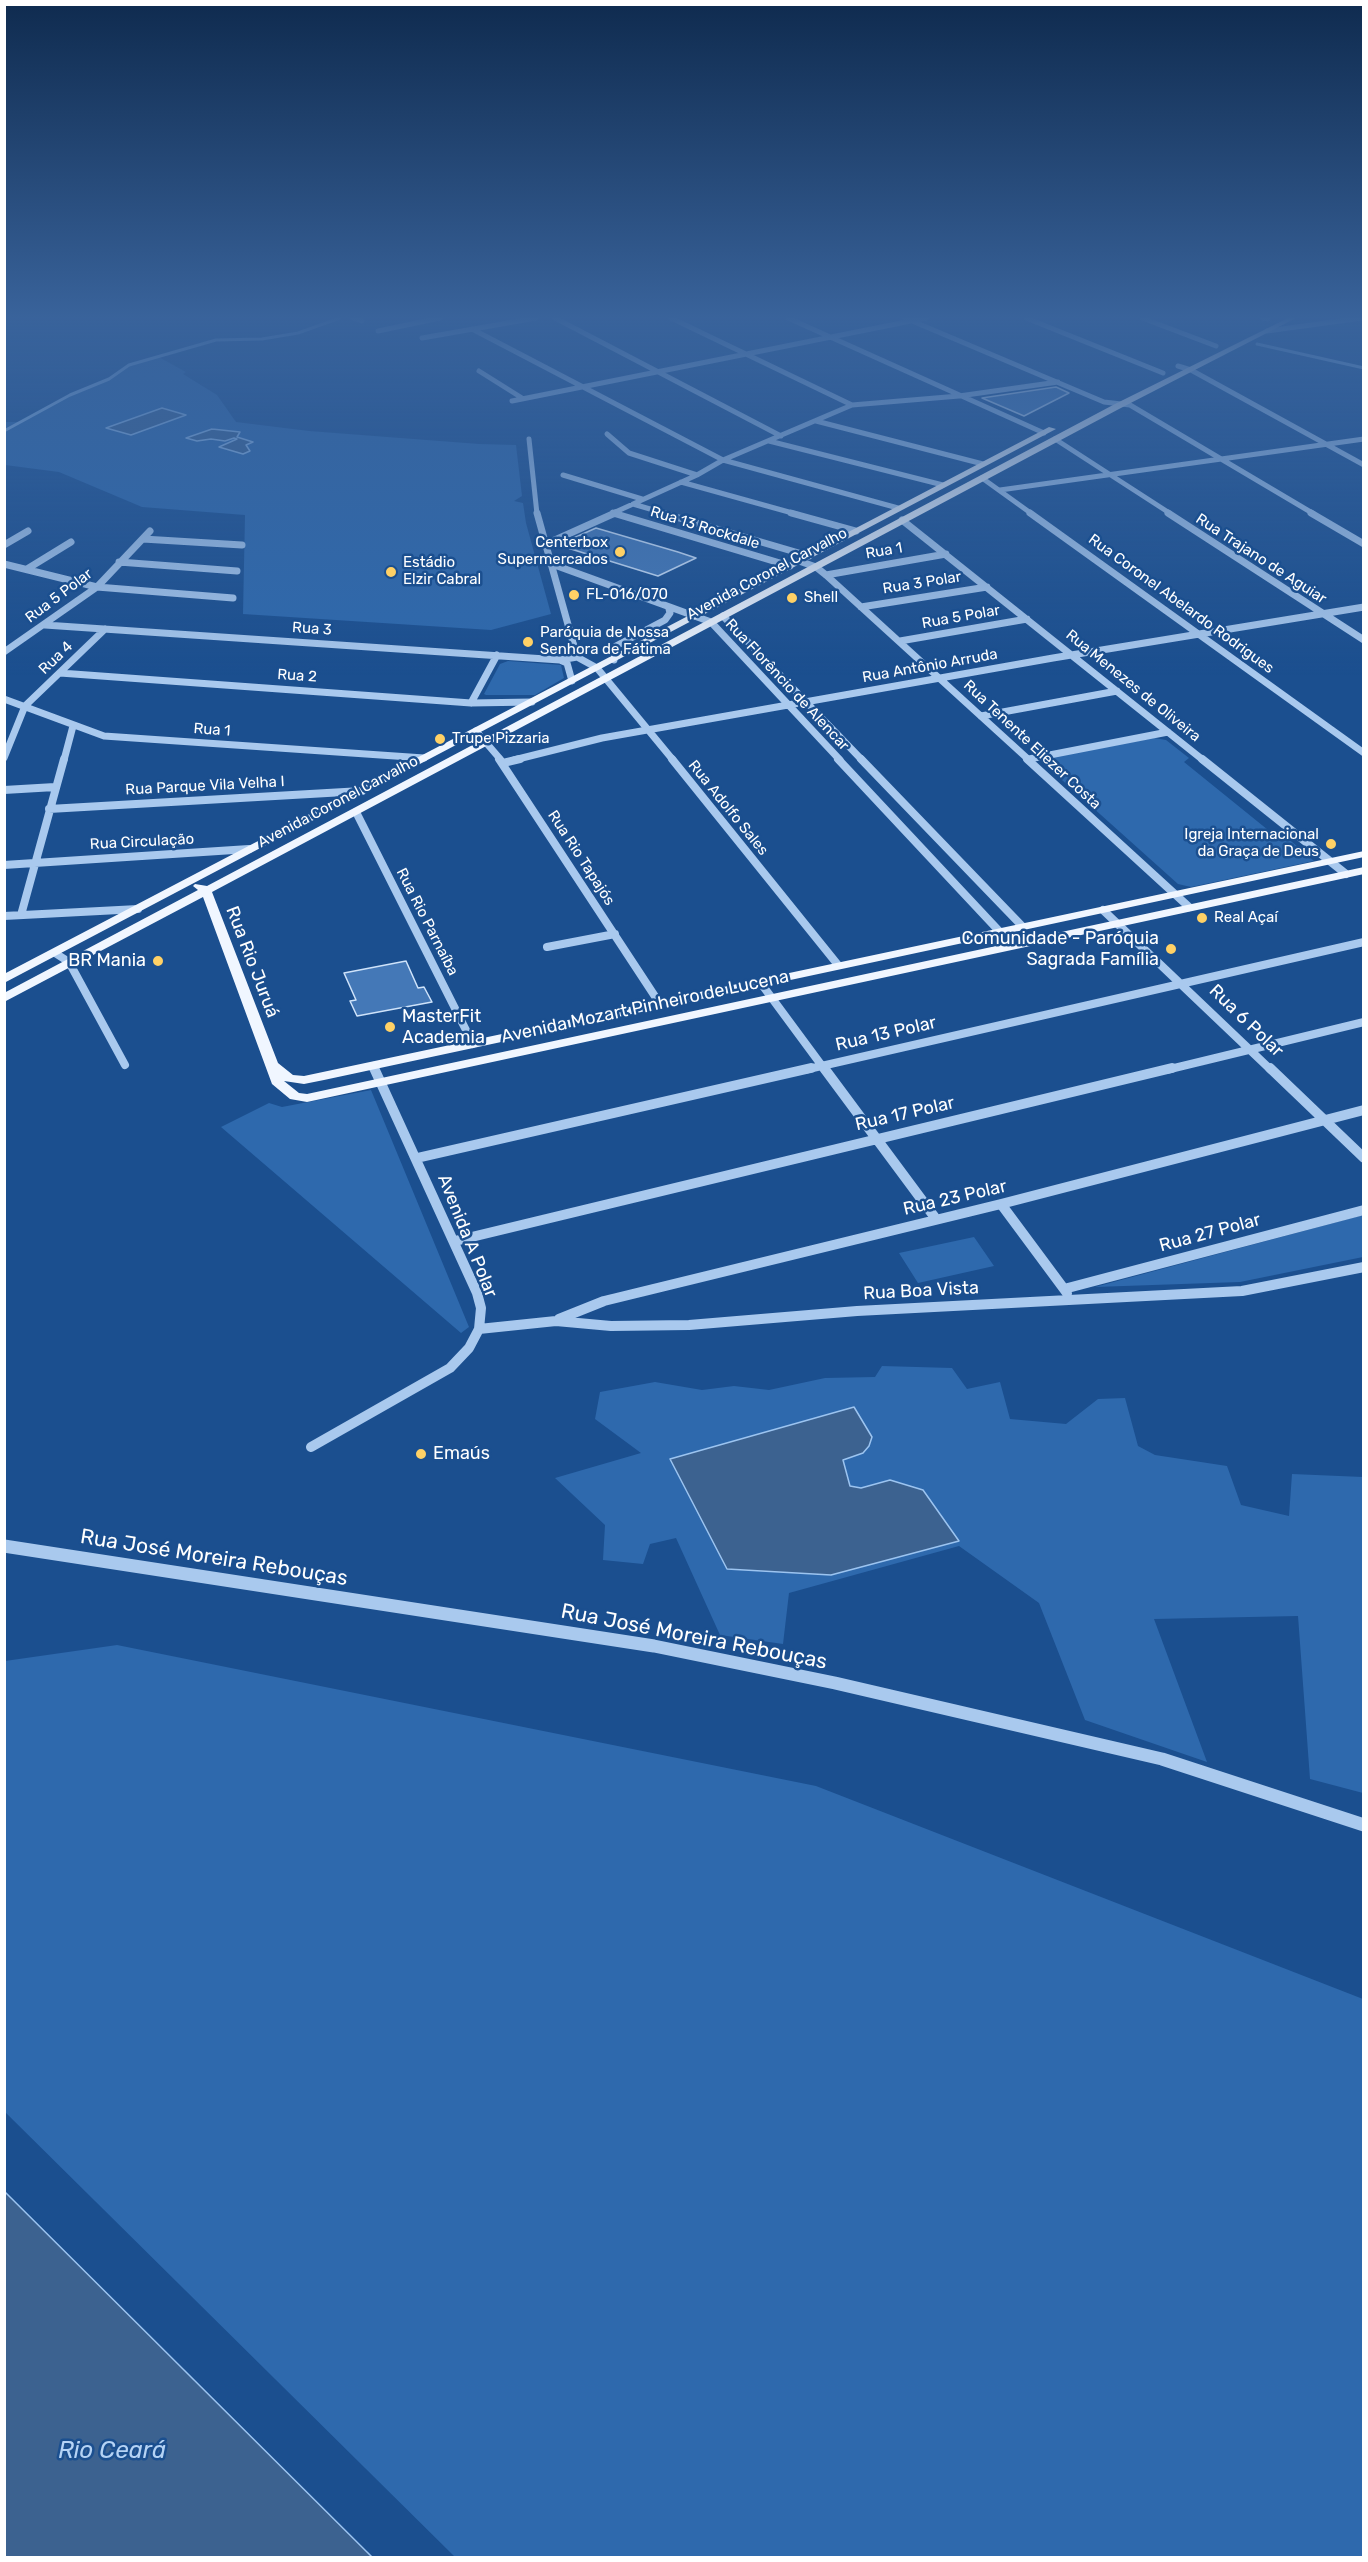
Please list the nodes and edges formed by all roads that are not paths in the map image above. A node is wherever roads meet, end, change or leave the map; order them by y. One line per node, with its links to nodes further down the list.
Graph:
1 (611, 438): 18 (street)
2 (679, 438): 14 (street)
3 (777, 438): 11 (street)
4 (880, 438): 15 (street)
5 (1035, 438): 15 (main road, Avenida Coronel Carvalho)
6 (1185, 438): 13 (street)
7 (1313, 438): 12 (street)
8 (529, 439): 36 (street)
9 (1055, 439): 19 (street, Rua Trajano de Aguiar); 20 (main road, Avenida Coronel Carvalho)
10 (1364, 439): 12 (street)
11 (769, 441): 14 (street); 22 (street)
12 (1325, 444): 13 (street); 16 (street)
13 (1222, 459): 19 (street); 37 (street)
14 (723, 460): 18 (street); 26 (street)
15 (983, 464): 22 (main road, Avenida Coronel Carvalho)
16 (1364, 465)
17 (563, 475): 24 (street)
18 (697, 475): 21 (street)
19 (1108, 475): 23 (street); 59 (street, Rua Trajano de Aguiar)
20 (982, 478): 23 (street, Rua Coronel Abelardo Rodrigues); 28 (main road, Avenida Coronel Carvalho)
21 (681, 482): 24 (street); 31 (street)
22 (943, 485): 26 (main road, Avenida Coronel Carvalho)
23 (1000, 490): 66 (street, Rua Coronel Abelardo Rodrigues)
24 (642, 499): 25 (street)
25 (633, 504): 27 (street); 41 (street, Rua 13 Rockdale)
26 (898, 508): 31 (main road, Avenida Coronel Carvalho)
27 (613, 513): 36 (street); 47 (street, Rua 13 Rockdale)
28 (902, 520): 40 (street, Rua Menezes de Oliveira); 48 (main road, Avenida Coronel Carvalho)
29 (28, 531): 33 (street)
30 (150, 531): 34 (street, Rua 5 Polar)
31 (856, 531): 41 (main road, Avenida Coronel Carvalho)
32 (4, 535): 33 (street)
33 (17, 537): 38 (street)
34 (142, 539): 39 (street); 43 (street, Rua 5 Polar)
35 (71, 542): 49 (street)
36 (546, 543): 44 (street)
37 (1364, 544)
38 (4, 545)
39 (242, 545)
40 (946, 554): 52 (street, Rua 1); 54 (street, Rua Menezes de Oliveira)
41 (809, 556): 42 (main road, Avenida Coronel Carvalho)
42 (799, 561): 47 (main road, Avenida Coronel Carvalho); 48 (street, Rua Tenente Eliezer Costa)
43 (118, 562): 51 (street); 53 (street, Rua 5 Polar)
44 (549, 562): 58 (street, Rua Florêncio de Alencar); 67 (street)
45 (4, 564): 46 (street)
46 (13, 566): 49 (street); 50 (street)
47 (790, 566): 61 (main road, Avenida Coronel Carvalho)
48 (816, 567): 52 (street, Rua Tenente Eliezer Costa); 60 (main road, Avenida Coronel Carvalho)
49 (27, 569): 53 (street)
50 (4, 571)
51 (237, 571)
52 (826, 575): 56 (street, Rua Tenente Eliezer Costa)
53 (97, 587): 55 (street); 64 (street, Rua 5 Polar)
54 (987, 587): 56 (street, Rua 3 Polar); 62 (street, Rua Menezes de Oliveira)
55 (233, 598)
56 (861, 607): 69 (street, Rua Tenente Eliezer Costa)
57 (1364, 607): 59 (street, Rua Antônio Arruda)
58 (669, 609): 61 (street, Rua Florêncio de Alencar); 75 (street, Avenida Coronel Carvalho)
59 (1324, 614): 66 (street, Rua Antônio Arruda); 68 (street, Rua Trajano de Aguiar)
60 (723, 616): 63 (main road, Avenida Coronel Carvalho); 84 (street, Rua Florêncio de Alencar)
61 (694, 618): 63 (street, Rua Florêncio de Alencar); 75 (main road, Avenida Coronel Carvalho)
62 (1027, 619): 69 (street, Rua 5 Polar); 72 (street, Rua Menezes de Oliveira)
63 (711, 622): 78 (main road, Avenida Coronel Carvalho); 86 (street, Rua Florêncio de Alencar)
64 (45, 625): 65 (street, Rua 3); 70 (street, Rua 5 Polar)
65 (105, 629): 71 (street, Rua 3); 77 (street, Rua 4)
66 (1200, 635): 72 (street, Rua Antônio Arruda); 94 (street, Rua Coronel Abelardo Rodrigues)
67 (571, 638): 73 (street); 74 (street)
68 (1364, 640)
69 (900, 641): 79 (street, Rua Tenente Eliezer Costa)
70 (4, 652)
71 (497, 655): 74 (street, Rua 3); 85 (street)
72 (1074, 656): 79 (street, Rua Antônio Arruda); 81 (street, Rua Menezes de Oliveira)
73 (577, 657): 74 (street, Rua 3); 76 (street, Rua Adolfo Sales)
74 (560, 660): 80 (street)
75 (614, 660): 76 (main road, Avenida Coronel Carvalho)
76 (597, 668): 78 (street, Rua Adolfo Sales); 80 (main road, Avenida Coronel Carvalho)
77 (60, 673): 85 (street, Rua 2); 87 (street, Rua 4)
78 (606, 677): 90 (street, Rua Adolfo Sales); 93 (main road, Avenida Coronel Carvalho)
79 (940, 679): 84 (street, Rua Antônio Arruda); 88 (street, Rua Tenente Eliezer Costa)
80 (572, 681): 83 (main road, Avenida Coronel Carvalho)
81 (1118, 691): 88 (street); 92 (street, Rua Menezes de Oliveira)
82 (4, 699): 87 (street, Rua 1)
83 (532, 702): 85 (street, Rua 2); 91 (main road, Avenida Coronel Carvalho)
84 (805, 702): 86 (street, Rua Antônio Arruda); 120 (street, Rua Florêncio de Alencar)
85 (471, 703)
86 (789, 705): 90 (street, Rua Antônio Arruda); 121 (street, Rua Florêncio de Alencar)
87 (25, 706): 89 (street, Rua 1); 95 (street)
88 (981, 716): 97 (street, Rua Tenente Eliezer Costa)
89 (73, 726): 96 (street, Rua 1); 99 (street)
90 (648, 730): 98 (street, Rua Antônio Arruda); 127 (street, Rua Adolfo Sales)
91 (476, 731): 93 (street, Rua Rio Tapajós); 96 (main road, Avenida Coronel Carvalho)
92 (1168, 732): 97 (street); 106 (street, Rua Menezes de Oliveira)
93 (484, 741): 98 (street, Rua Rio Tapajós); 103 (main road, Avenida Coronel Carvalho)
94 (1364, 753)
95 (4, 758)
96 (424, 758): 101 (main road, Avenida Coronel Carvalho)
97 (1029, 759): 113 (street, Rua Tenente Eliezer Costa)
98 (503, 763): 122 (street, Rua Rio Tapajós)
99 (55, 787): 100 (street); 102 (street)
100 (4, 790)
101 (362, 791): 102 (street, Rua Parque Vila Velha I); 104 (main road, Avenida Coronel Carvalho)
102 (49, 809): 107 (street)
103 (356, 812): 112 (main road, Avenida Coronel Carvalho); 135 (street, Rua Rio Parnaíba)
104 (249, 849): 107 (street, Rua Circulação); 111 (main road, Avenida Coronel Carvalho)
105 (1364, 854): 106 (main road, Avenida Mozart Pinheiro de Lucena)
106 (1330, 861): 110 (street, Rua Menezes de Oliveira); 113 (main road, Avenida Mozart Pinheiro de Lucena)
107 (36, 862): 108 (street, Rua Circulação); 117 (street)
108 (4, 865)
109 (1364, 870): 110 (main road, Avenida Mozart Pinheiro de Lucena)
110 (1346, 874): 114 (main road, Avenida Mozart Pinheiro de Lucena)
111 (188, 882): 112 (main road, Rua Rio Juruá); 115 (main road, Avenida Coronel Carvalho)
112 (206, 891): 126 (main road, Avenida Coronel Carvalho); 137 (main road, Rua Rio Juruá)
113 (1174, 894): 114 (street, Rua Tenente Eliezer Costa); 116 (main road, Avenida Mozart Pinheiro de Lucena)
114 (1189, 907): 119 (main road, Avenida Mozart Pinheiro de Lucena)
115 (138, 909): 117 (street); 125 (main road, Avenida Coronel Carvalho)
116 (1103, 910): 119 (street, Rua 6 Polar); 120 (main road, Avenida Mozart Pinheiro de Lucena)
117 (21, 915): 118 (street)
118 (4, 916)
119 (1118, 924): 130 (street, Rua 6 Polar); 132 (main road, Avenida Mozart Pinheiro de Lucena)
120 (1022, 926): 121 (main road, Avenida Mozart Pinheiro de Lucena)
121 (999, 931): 127 (main road, Avenida Mozart Pinheiro de Lucena)
122 (615, 934): 124 (street); 133 (street, Rua Rio Tapajós)
123 (1364, 942): 130 (street, Rua 13 Polar)
124 (547, 947)
125 (55, 953): 126 (street); 128 (main road, Avenida Coronel Carvalho)
126 (69, 962): 131 (main road, Avenida Coronel Carvalho); 138 (street)
127 (838, 965): 129 (main road, Avenida Mozart Pinheiro de Lucena)
128 (4, 979)
129 (760, 982): 132 (street); 133 (main road, Avenida Mozart Pinheiro de Lucena)
130 (1183, 984): 136 (street, Rua 6 Polar); 139 (street, Rua 13 Polar)
131 (4, 998)
132 (772, 999): 139 (street); 141 (main road, Avenida Mozart Pinheiro de Lucena)
133 (660, 1004): 135 (main road, Avenida Mozart Pinheiro de Lucena)
134 (1364, 1022): 136 (street, Rua 17 Polar)
135 (473, 1044): 140 (main road, Avenida Mozart Pinheiro de Lucena)
136 (1251, 1049): 143 (street, Rua 6 Polar); 144 (street, Rua 17 Polar)
137 (271, 1064): 140 (main road, Avenida Mozart Pinheiro de Lucena); 141 (main road, Avenida Mozart Pinheiro de Lucena)
138 (125, 1065)
139 (823, 1065): 144 (street); 145 (street, Rua 13 Polar)
140 (373, 1066): 141 (street, Avenida A Polar)
141 (380, 1083): 145 (street, Avenida A Polar)
142 (1364, 1110): 143 (street, Rua 23 Polar)
143 (1324, 1120): 146 (street, Rua 6 Polar); 147 (street, Rua 23 Polar)
144 (877, 1138): 149 (street); 150 (street, Rua 17 Polar)
145 (417, 1158): 150 (street, Avenida A Polar)
146 (1364, 1158)
147 (1001, 1204): 149 (street, Rua 23 Polar); 152 (street)
148 (1364, 1209): 152 (street, Rua 27 Polar)
149 (936, 1219): 153 (street, Rua 23 Polar)
150 (455, 1241): 154 (street, Avenida A Polar)
151 (1364, 1267): 152 (street, Rua Boa Vista)
152 (1068, 1294): 153 (street, Rua Boa Vista)
153 (556, 1321): 154 (street, Rua Boa Vista)
154 (479, 1329): 155 (street)
155 (311, 1447)
156 (4, 1546): 157 (street, Rua José Moreira Rebouças)
157 (1364, 1825)

